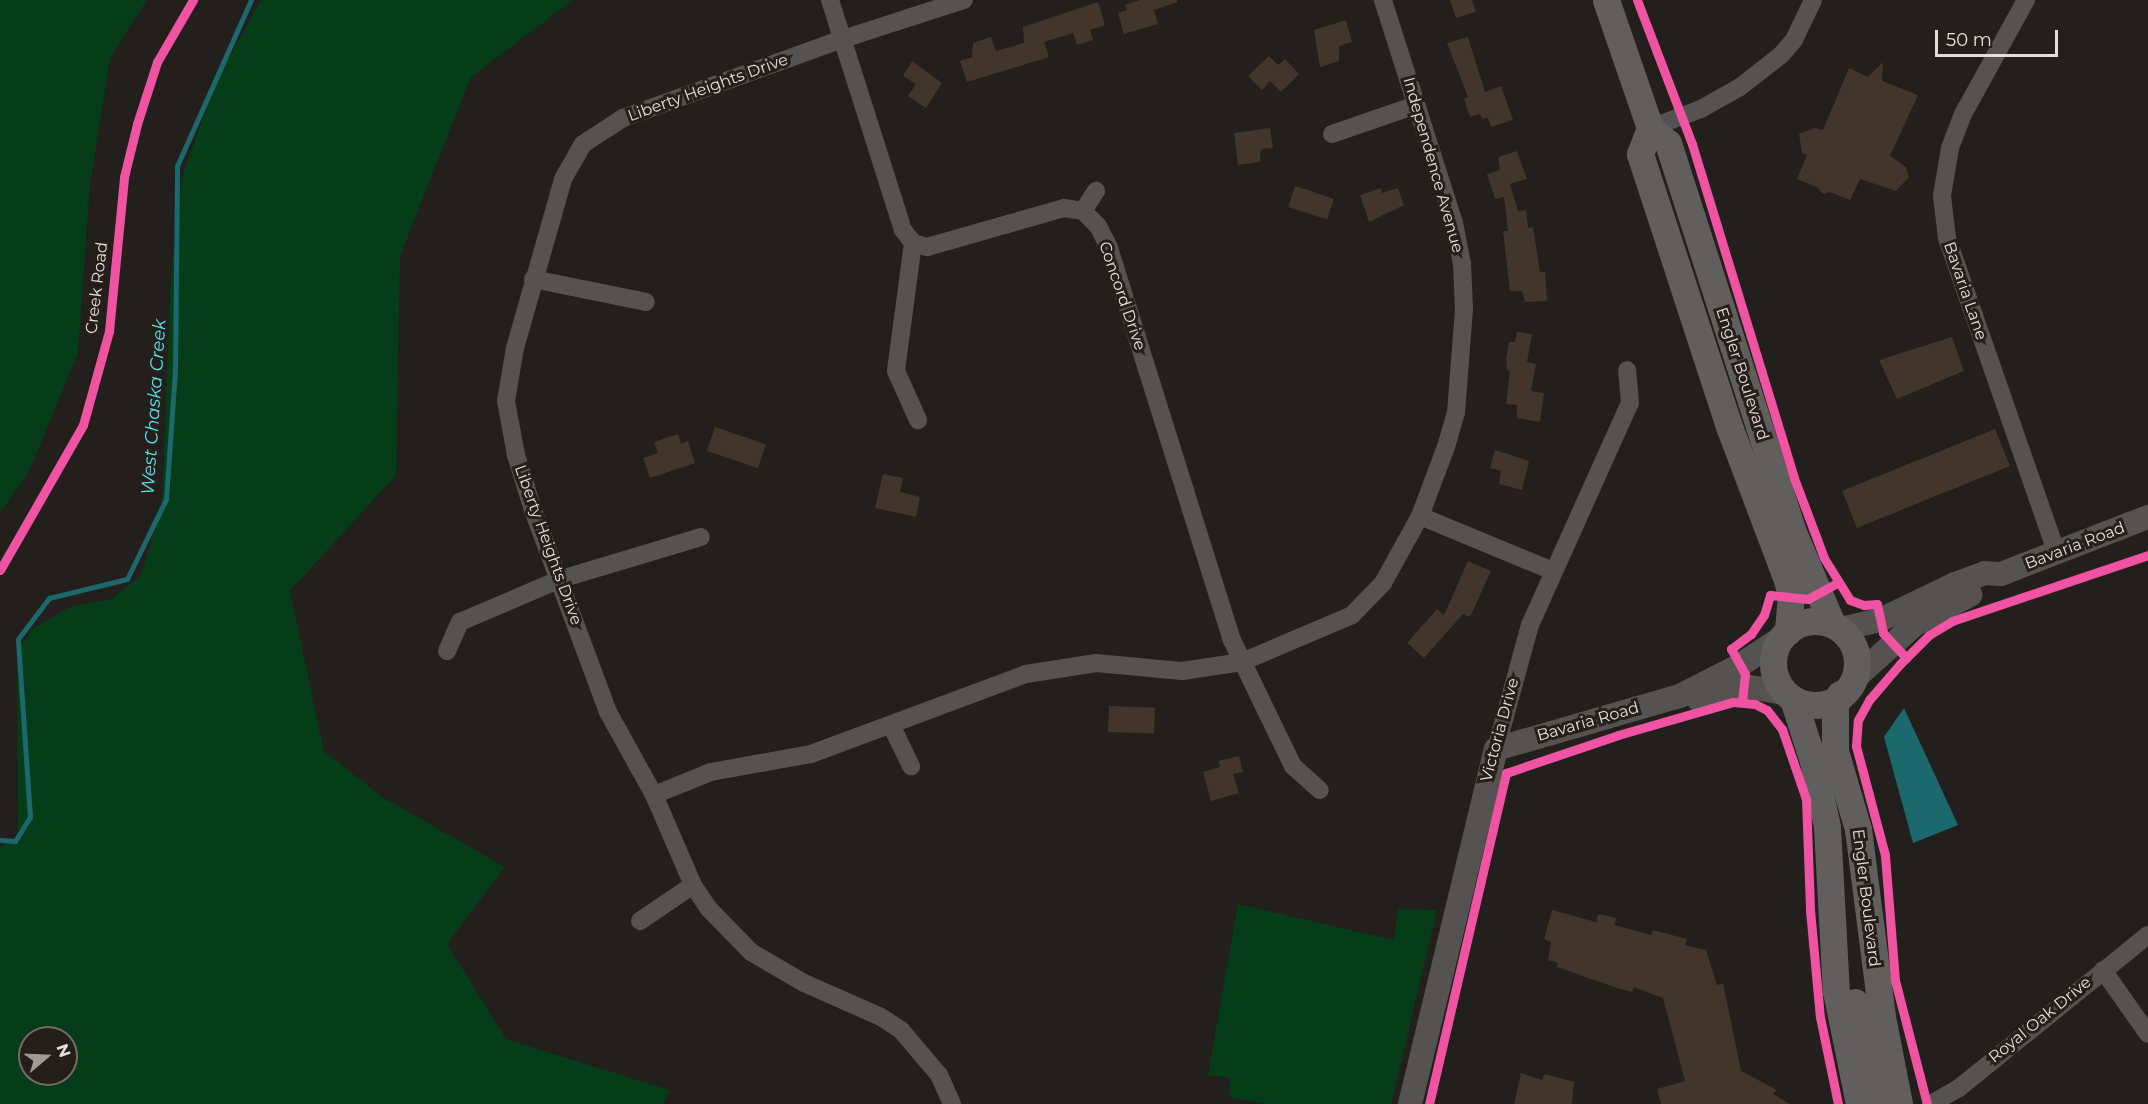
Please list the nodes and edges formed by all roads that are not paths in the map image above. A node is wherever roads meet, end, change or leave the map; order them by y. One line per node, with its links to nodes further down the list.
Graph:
1 (831, 0): 7 (street)
2 (964, 0): 7 (street, Liberty Heights Drive)
3 (1383, 0): 8 (street, Independence Avenue)
4 (1606, 0): 9 (main road, Engler Boulevard)
5 (1813, 0): 9 (street)
6 (2026, 0): 21 (street, Bavaria Lane)
7 (843, 39): 13 (street); 14 (street, Liberty Heights Drive)
8 (1416, 105): 10 (street); 18 (street, Independence Avenue)
9 (1650, 128): 25 (main road, Engler Boulevard); 26 (main road, Engler Boulevard)
10 (1332, 134)
11 (1096, 191): 12 (street)
12 (1083, 211): 13 (street); 28 (street, Concord Drive)
13 (913, 243): 17 (street)
14 (533, 279): 15 (street); 24 (street, Liberty Heights Drive)
15 (646, 302)
16 (1627, 370): 22 (street, Victoria Drive)
17 (918, 420)
18 (1420, 516): 22 (street); 28 (street, Independence Avenue)
19 (2148, 518): 21 (street, Bavaria Road)
20 (701, 537): 24 (street)
21 (2057, 553): 23 (street, Bavaria Road)
22 (1553, 571): 33 (street, Victoria Drive)
23 (2001, 574): 25 (street, Bavaria Road); 29 (street, Bavaria Road)
24 (561, 579): 27 (street); 36 (street, Liberty Heights Drive)
25 (1837, 626): 26 (main road); 29 (main road)
26 (1785, 634): 30 (street, Bavaria Road); 31 (main road)
27 (447, 651)
28 (1242, 662): 32 (street, Independence Avenue); 35 (street, Concord Drive)
29 (1847, 686): 31 (main road); 47 (main road, Engler Boulevard)
30 (1680, 696): 31 (street, Bavaria Road); 33 (street, Bavaria Road)
31 (1788, 696): 40 (main road, Engler Boulevard)
32 (891, 725): 34 (street); 36 (street, Independence Avenue)
33 (1496, 749): 44 (street, Victoria Drive)
34 (911, 766)
35 (1320, 790)
36 (654, 795): 37 (street, Liberty Heights Drive)
37 (693, 885): 38 (street); 43 (street, Liberty Heights Drive)
38 (640, 921)
39 (2148, 935): 41 (street, Royal Oak Drive)
40 (1833, 942): 45 (main road, Engler Boulevard); 46 (main road)
41 (2103, 970): 42 (street); 48 (street, Royal Oak Drive)
42 (2148, 1034)
43 (952, 1104)
44 (1410, 1104)
45 (1859, 1104)
46 (1885, 1104)
47 (1899, 1104)
48 (1931, 1104)

